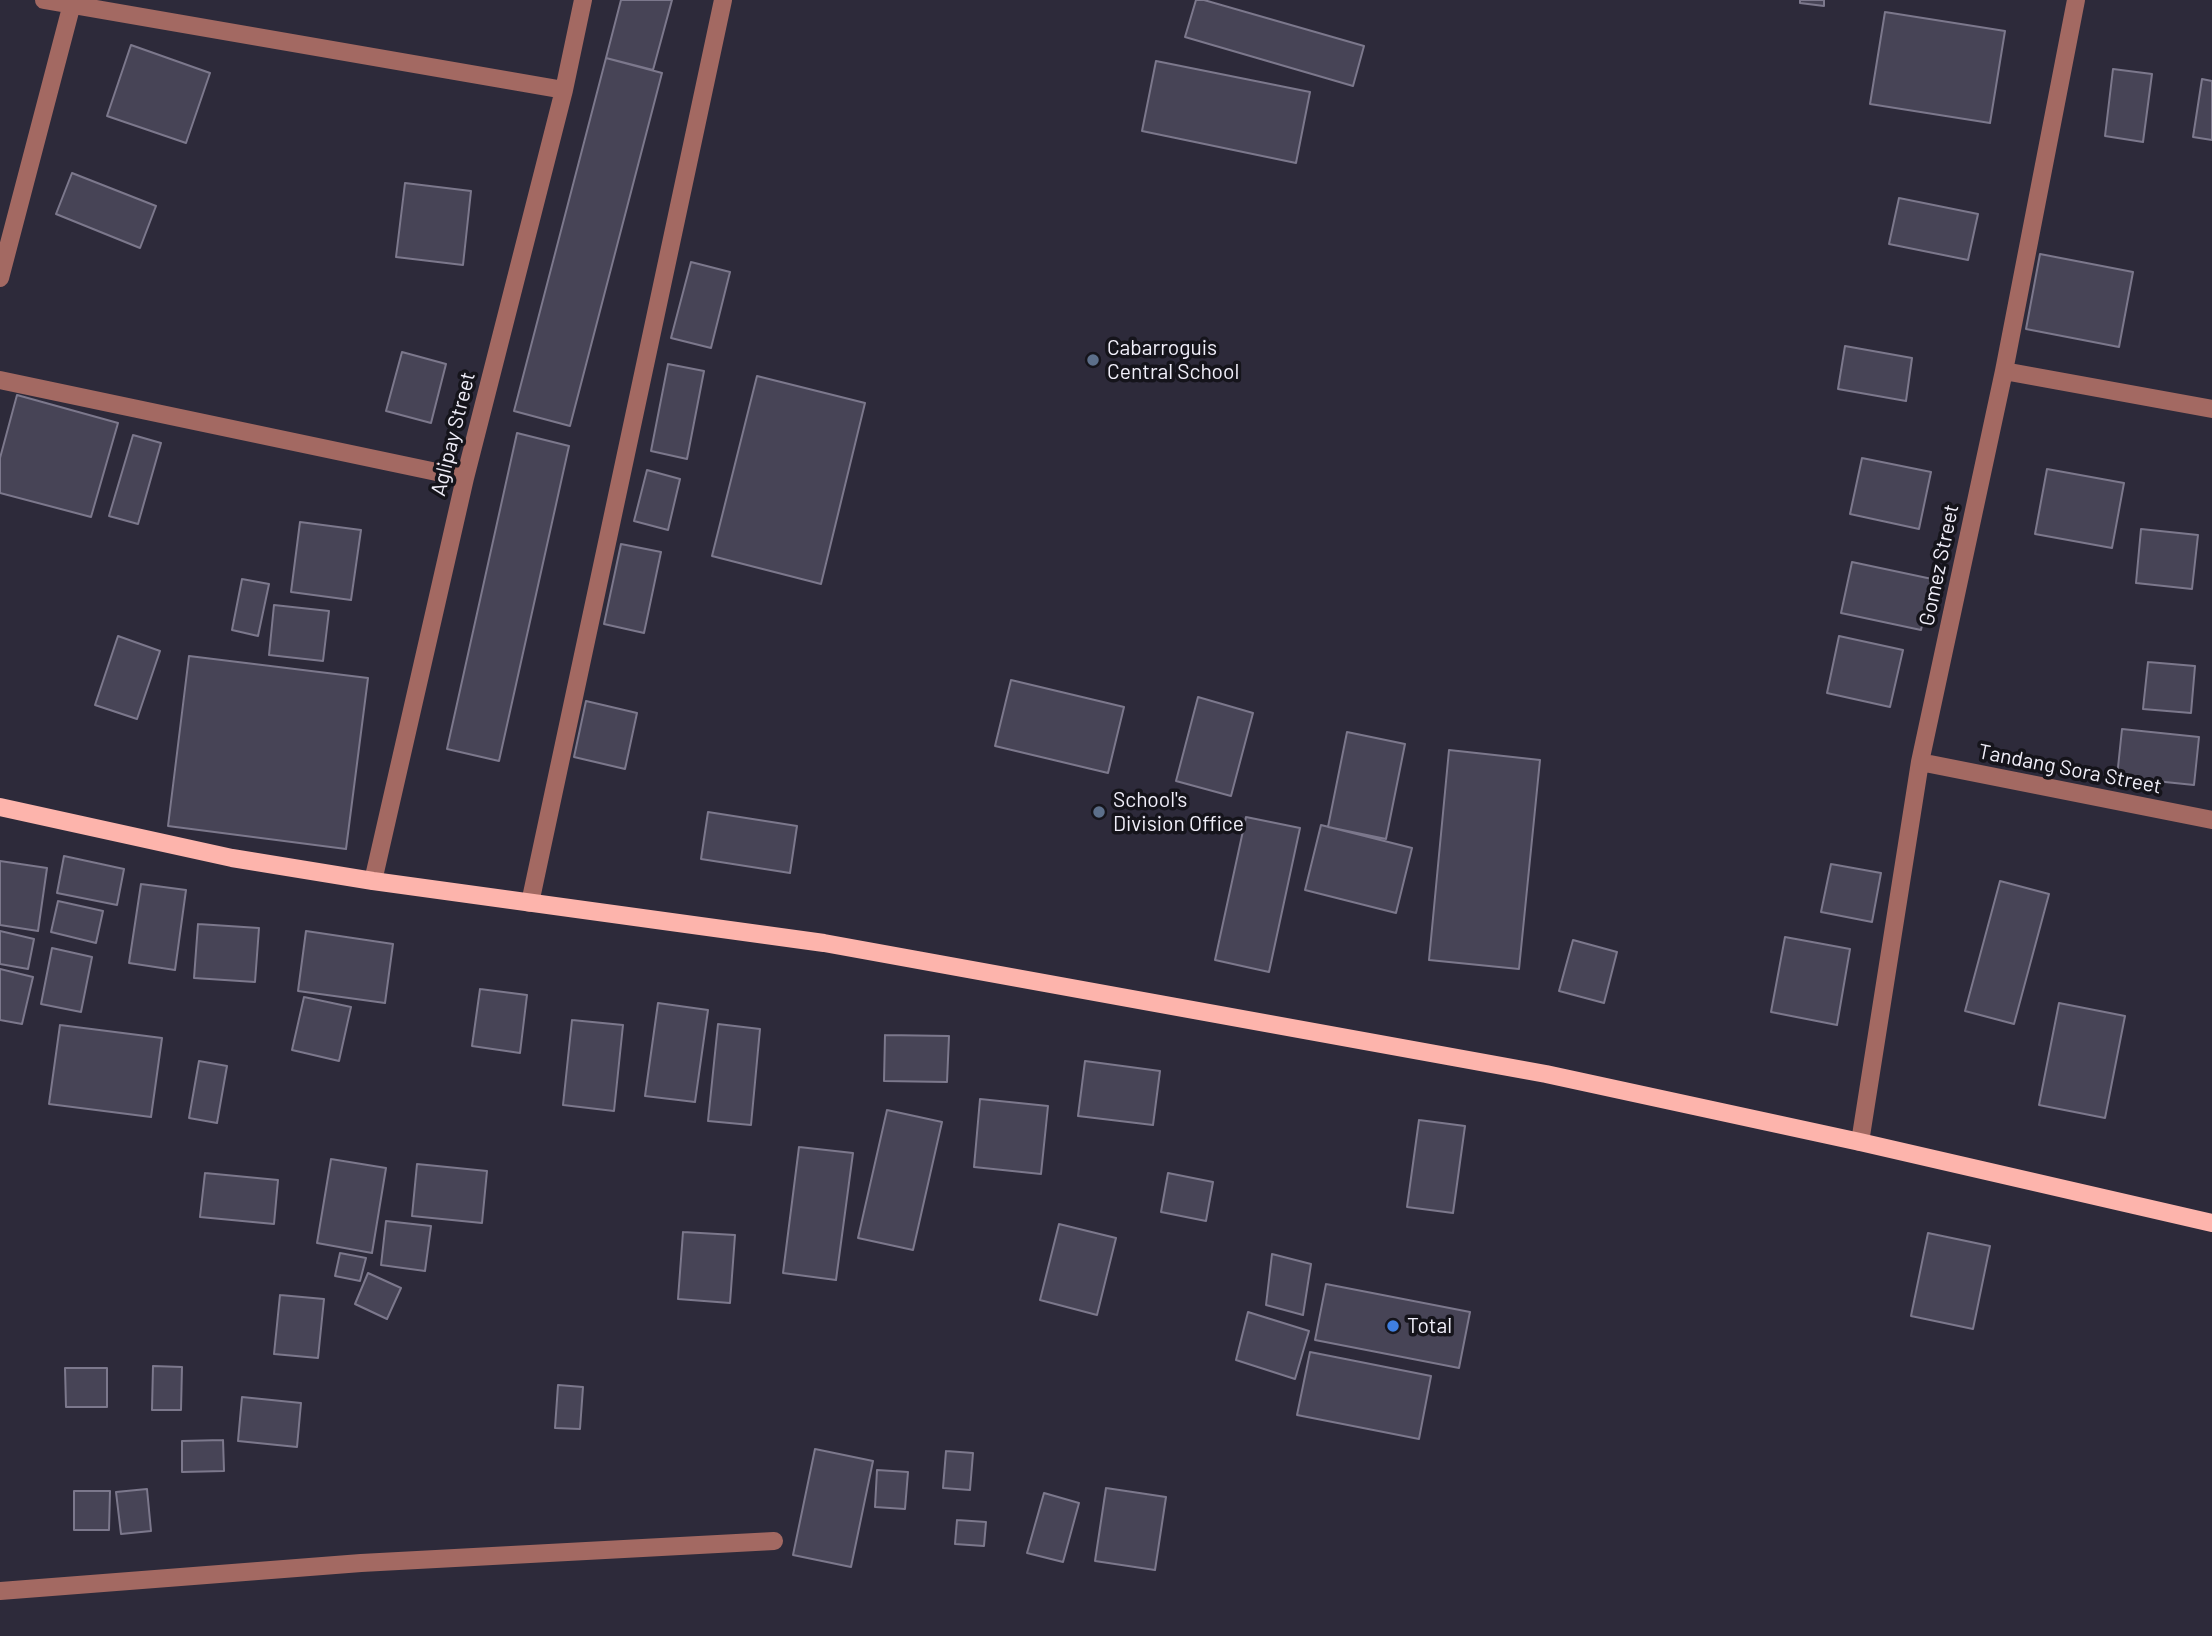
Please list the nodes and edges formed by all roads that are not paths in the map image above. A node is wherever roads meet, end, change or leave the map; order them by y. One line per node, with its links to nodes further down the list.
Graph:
1 (44, 0): 5 (street)
2 (583, 0): 6 (street, Aglipay Street)
3 (723, 0): 16 (street)
4 (2076, 0): 8 (street, Gomez Street)
5 (72, 3): 6 (street); 7 (street)
6 (564, 90): 11 (street, Aglipay Street)
7 (0, 278)
8 (2004, 371): 10 (street); 12 (street, Gomez Street)
9 (0, 380): 11 (street)
10 (2212, 409)
11 (465, 478): 15 (street, Aglipay Street)
12 (1920, 762): 14 (street, Tandang Sora Street); 17 (street, Gomez Street)
13 (0, 807): 15 (main road)
14 (2212, 820)
15 (373, 881): 16 (main road)
16 (530, 903): 17 (main road)
17 (1860, 1142): 18 (main road)
18 (2212, 1223)
19 (774, 1541): 20 (street)
20 (0, 1591)

